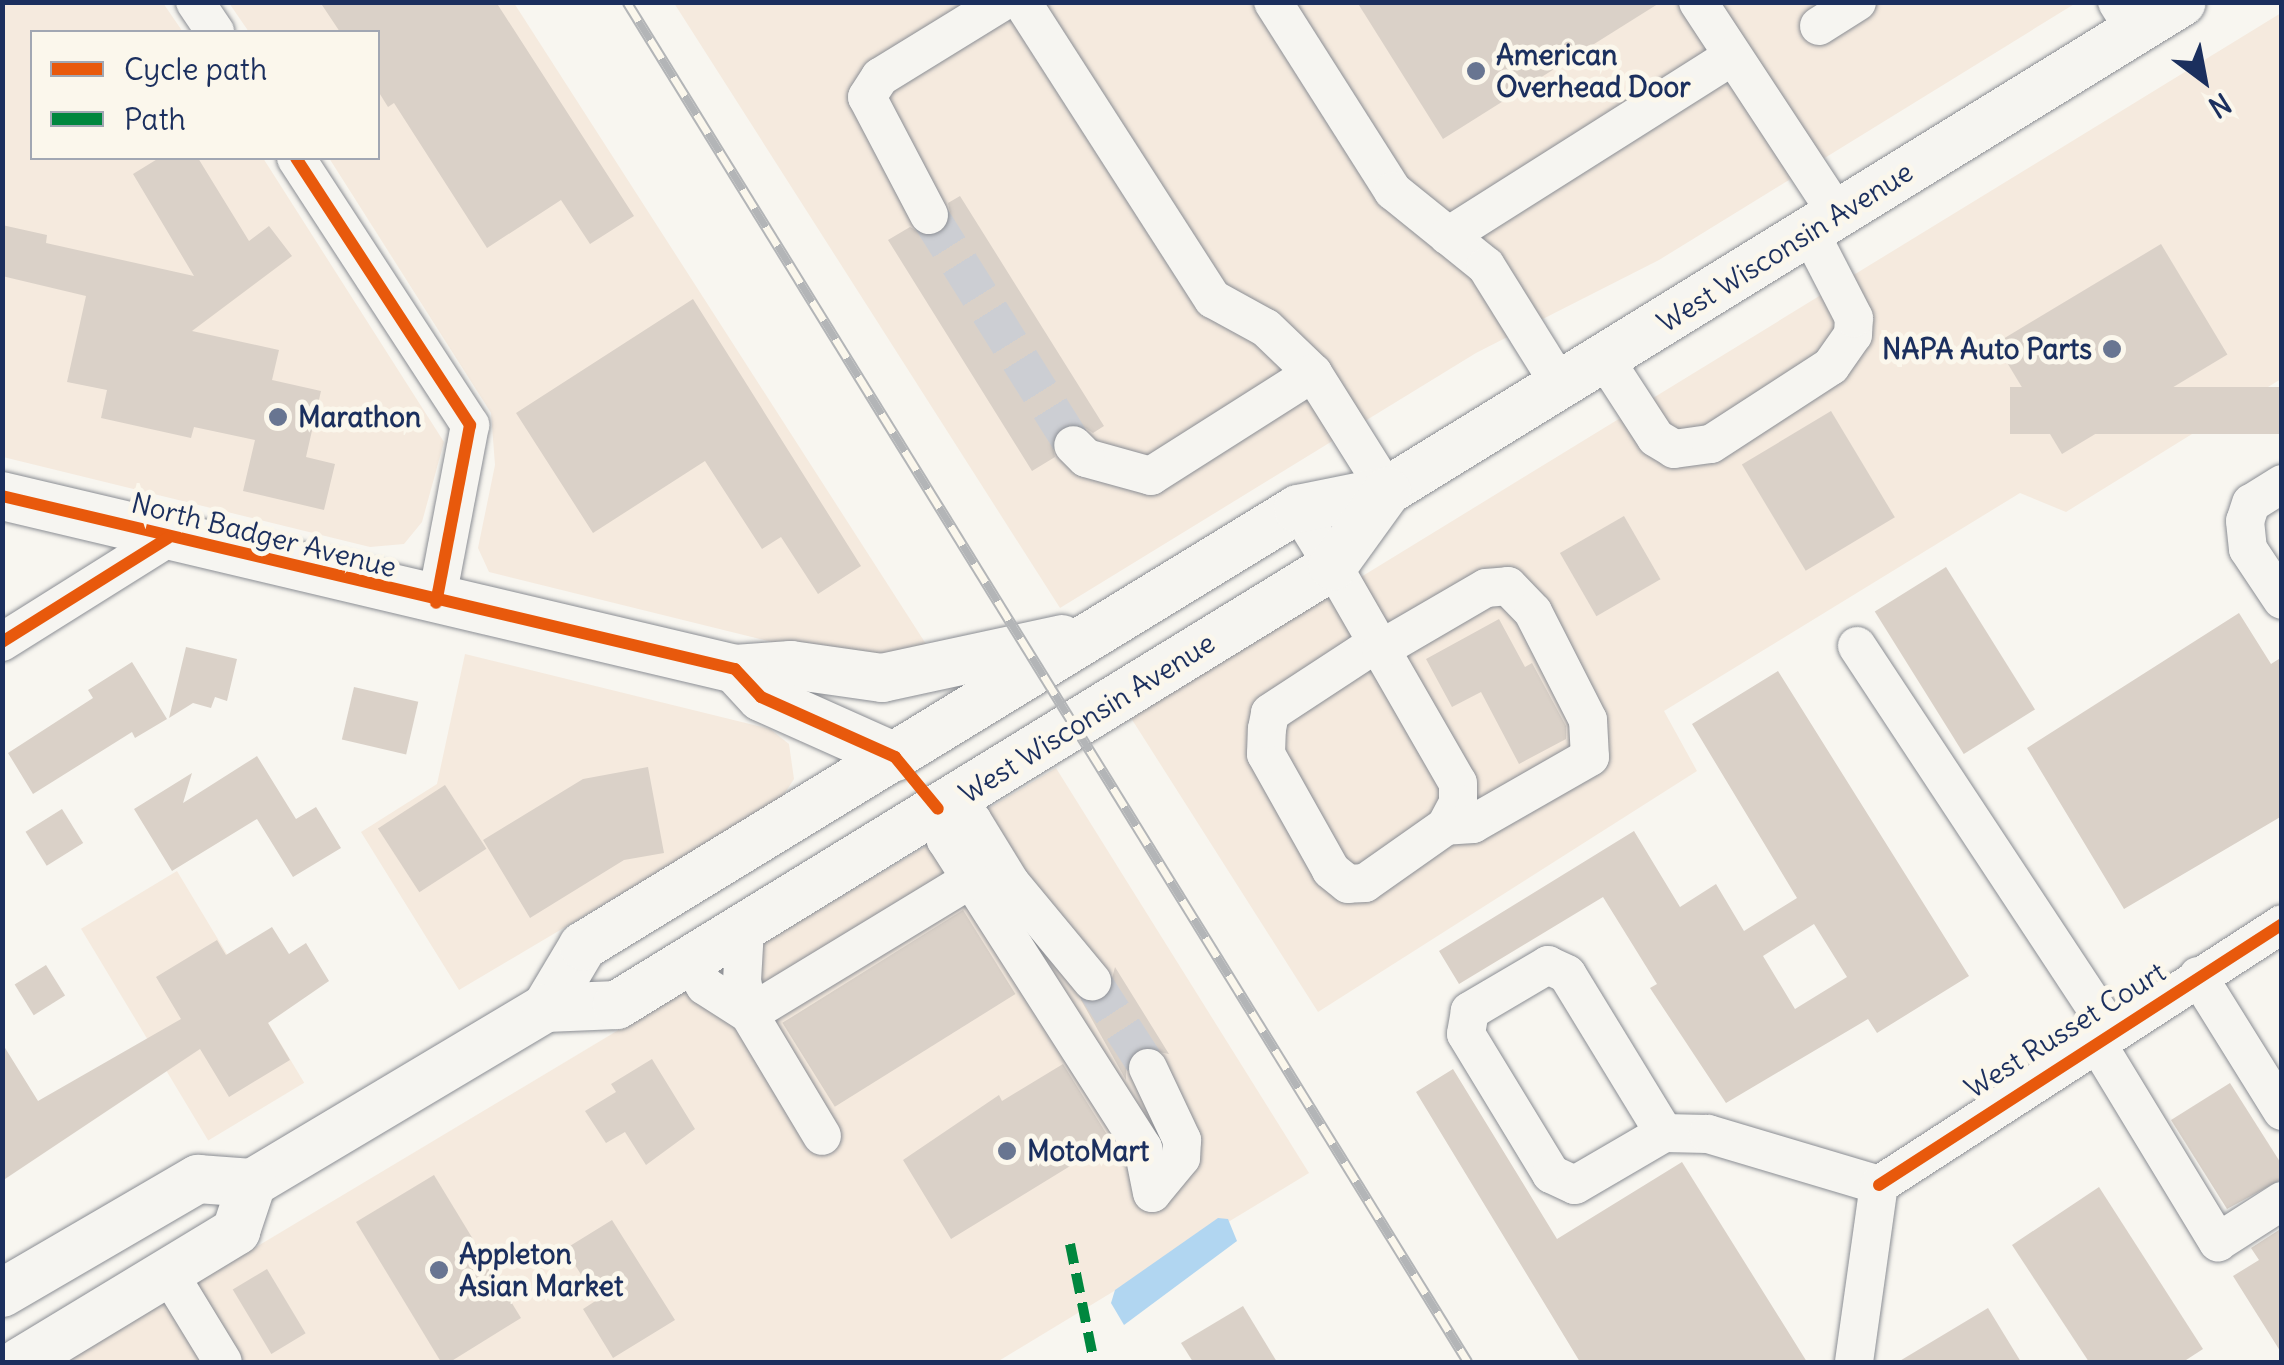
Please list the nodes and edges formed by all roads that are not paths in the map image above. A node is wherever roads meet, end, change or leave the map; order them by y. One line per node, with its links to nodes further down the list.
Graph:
1 (195, 2): 10 (street)
2 (1002, 2): 13 (street)
3 (1022, 2): 17 (street)
4 (1272, 2): 15 (street)
5 (1698, 2): 11 (street)
6 (1858, 2): 9 (street)
7 (2182, 2): 8 (main road, West Wisconsin Avenue)
8 (2126, 17): 14 (main road, West Wisconsin Avenue)
9 (1820, 26)
10 (214, 30)
11 (1733, 56): 14 (street); 15 (street)
12 (297, 160): 27 (street)
13 (929, 215)
14 (1823, 223): 16 (main road, West Wisconsin Avenue); 16 (street)
15 (1448, 236): 18 (street)
16 (1604, 358): 18 (main road, West Wisconsin Avenue)
17 (1313, 373): 19 (street); 21 (street)
18 (1560, 385): 21 (main road, West Wisconsin Avenue)
19 (1074, 445)
20 (2282, 484): 26 (street)
21 (1387, 491): 23 (main road, West Wisconsin Avenue); 25 (main road, West Wisconsin Avenue)
22 (2, 496): 24 (main road, North Badger Avenue)
23 (1298, 509): 25 (street); 28 (main road, West Wisconsin Avenue)
24 (168, 538): 27 (main road, North Badger Avenue); 29 (street)
25 (1334, 566): 30 (street); 35 (main road, West Wisconsin Avenue)
26 (2282, 600)
27 (436, 602): 32 (main road, North Badger Avenue)
28 (1104, 628): 33 (main road); 34 (main road, West Wisconsin Avenue)
29 (2, 642)
30 (1379, 646): 36 (street); 36 (street); 36 (street)
31 (1857, 646): 48 (street)
32 (734, 669): 33 (main road, North Badger Avenue); 34 (main road, North Badger Avenue)
33 (856, 674): 34 (main road, North Badger Avenue)
34 (895, 757): 35 (main road, North Badger Avenue); 37 (main road, West Wisconsin Avenue)
35 (938, 809): 38 (street); 39 (street); 41 (main road, West Wisconsin Avenue)
36 (1446, 826)
37 (763, 838): 42 (main road); 46 (main road, West Wisconsin Avenue)
38 (970, 879): 44 (street); 47 (street)
39 (1010, 882): 44 (street); 45 (street)
40 (2282, 924): 43 (street, West Russet Court)
41 (745, 928): 42 (main road, West Wisconsin Avenue); 47 (street)
42 (690, 962): 46 (main road, West Wisconsin Avenue); 47 (street)
43 (2198, 976): 48 (street, West Russet Court); 50 (street)
44 (1032, 979): 49 (street)
45 (1092, 981)
46 (546, 1008): 53 (main road, West Wisconsin Avenue)
47 (749, 1014): 52 (street)
48 (2103, 1036): 54 (street, West Russet Court); 55 (street)
49 (1148, 1068)
50 (2282, 1111)
51 (1664, 1133): 51 (street); 54 (street)
52 (822, 1136)
53 (252, 1184): 56 (main road); 57 (main road)
54 (1879, 1185): 60 (street)
55 (2282, 1201)
56 (168, 1272): 58 (main road); 59 (street)
57 (2, 1293)
58 (20, 1362)
59 (224, 1362)
60 (1854, 1362)

